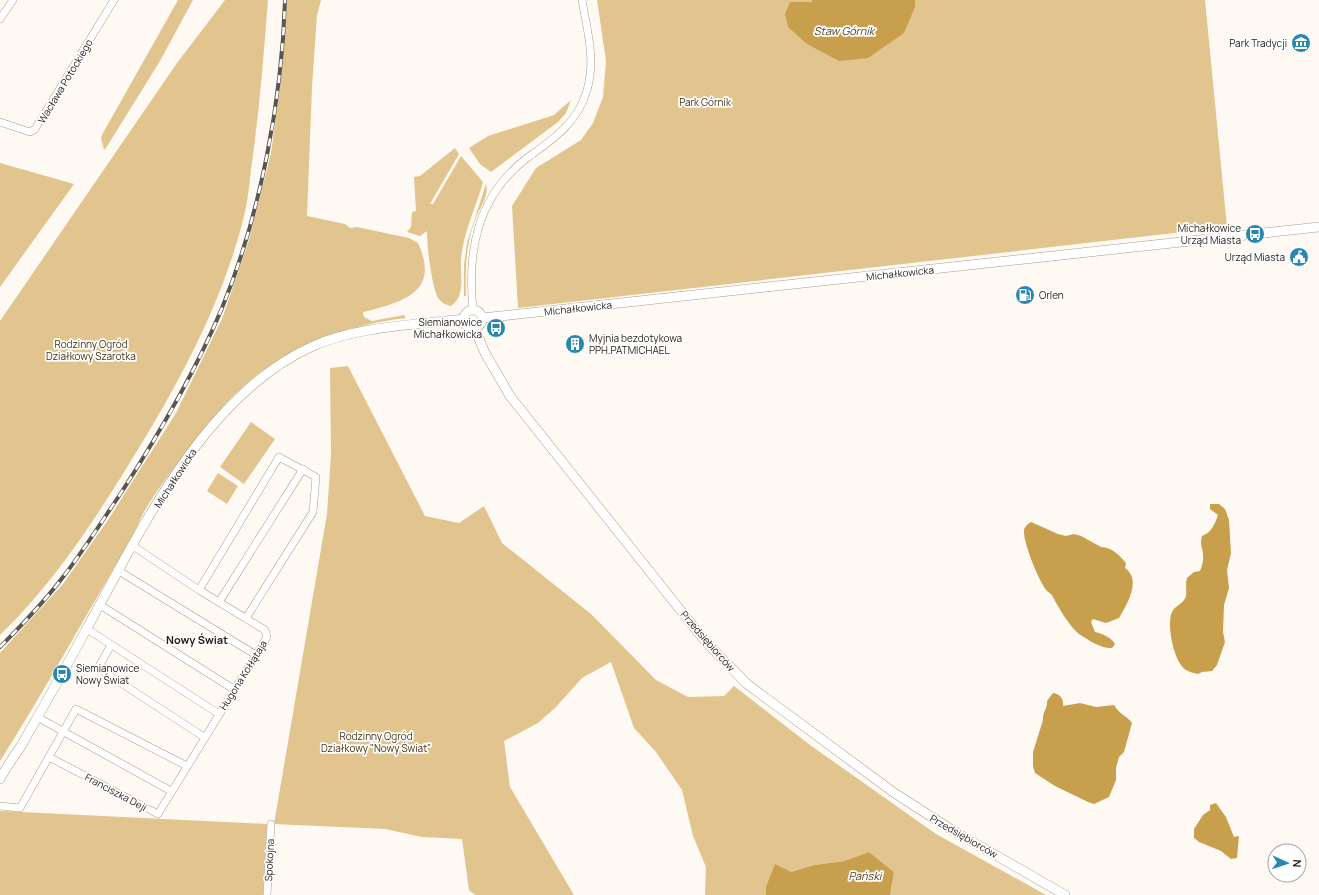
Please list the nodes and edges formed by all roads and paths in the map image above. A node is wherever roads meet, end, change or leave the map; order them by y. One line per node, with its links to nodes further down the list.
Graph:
1 (13, 0): 4 (street)
2 (114, 0): 5 (street, Wacława Potockiego)
3 (582, 0): 7 (street)
4 (0, 19)
5 (0, 122)
6 (1319, 227): 8 (street, Michałkowicka)
7 (473, 310): 8 (street); 9 (street)
8 (482, 318): 10 (street)
9 (464, 319): 10 (street); 12 (street, Michałkowicka)
10 (474, 328): 33 (street, Przedsiębiorców)
11 (302, 469): 14 (street); 15 (street); 17 (street)
12 (133, 546): 13 (street, Michałkowicka); 14 (street, Hugona Kołłątaja)
13 (118, 571): 16 (street, Michałkowicka); 20 (street)
14 (199, 590): 15 (street, Hugona Kołłątaja)
15 (219, 602): 17 (street, Hugona Kołłątaja)
16 (100, 605): 18 (street, Michałkowicka); 21 (street)
17 (246, 618): 20 (street, Hugona Kołłątaja)
18 (86, 629): 19 (street); 23 (street, Michałkowicka)
19 (111, 645): 22 (street); 25 (street)
20 (256, 655): 21 (street, Hugona Kołłątaja)
21 (235, 690): 22 (street, Hugona Kołłątaja)
22 (219, 714): 25 (street, Hugona Kołłątaja)
23 (37, 717): 24 (street); 28 (street, Michałkowicka)
24 (63, 732): 26 (street); 27 (street); 29 (street)
25 (204, 737): 27 (street, Hugona Kołłątaja)
26 (49, 757): 29 (street, Franciszka Deji); 30 (street)
27 (187, 766): 29 (street, Hugona Kołłątaja)
28 (0, 779)
29 (171, 791)
30 (0, 806)
31 (271, 824): 32 (street, Spokojna)
32 (267, 895)
33 (1065, 895)

